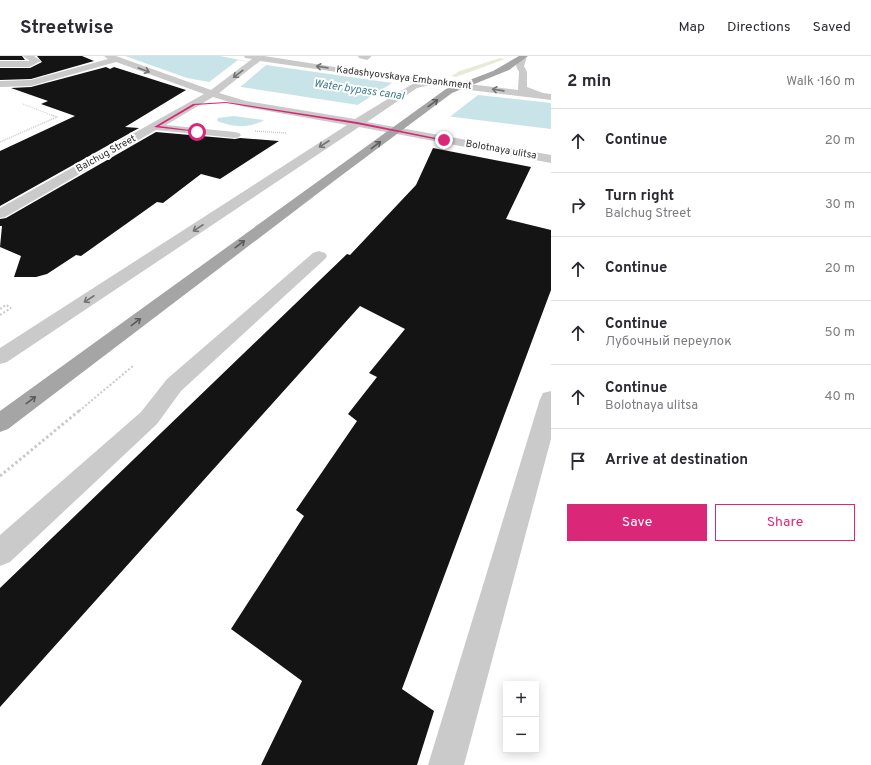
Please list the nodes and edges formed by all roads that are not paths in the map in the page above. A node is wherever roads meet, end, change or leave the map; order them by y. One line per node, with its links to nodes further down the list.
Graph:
1 (27, 56): 5 (street)
2 (523, 56): 8 (main road); 10 (street)
3 (112, 58): 7 (street); 9 (street, one-way to 9)
4 (255, 58): 6 (street, Kadashyovskaya Embankment, one-way to 4); 9 (street, Balchug Street, one-way to 9)
5 (3, 65)
6 (430, 82): 8 (street, Kadashyovskaya Embankment); 13 (street)
7 (0, 84)
8 (461, 85): 10 (street, Kadashyovskaya Embankment, one-way to 8); 15 (main road, one-way to 8)
9 (212, 94): 11 (street); 12 (street, Balchug Street)
10 (551, 97)
11 (245, 104): 12 (street); 13 (street, Bolotnaya ulitsa)
12 (194, 105): 14 (street, Balchug Street)
13 (357, 123): 15 (street, Bolotnaya ulitsa); 20 (street, one-way to 20)
14 (155, 127): 16 (street); 18 (street, Balchug Street)
15 (395, 130): 17 (street, Bolotnaya ulitsa); 22 (main road, one-way to 15)
16 (235, 135)
17 (551, 159)
18 (0, 214)
19 (319, 256): 23 (street)
20 (0, 357)
21 (551, 399): 24 (street)
22 (0, 423)
23 (0, 553)
24 (446, 765)

